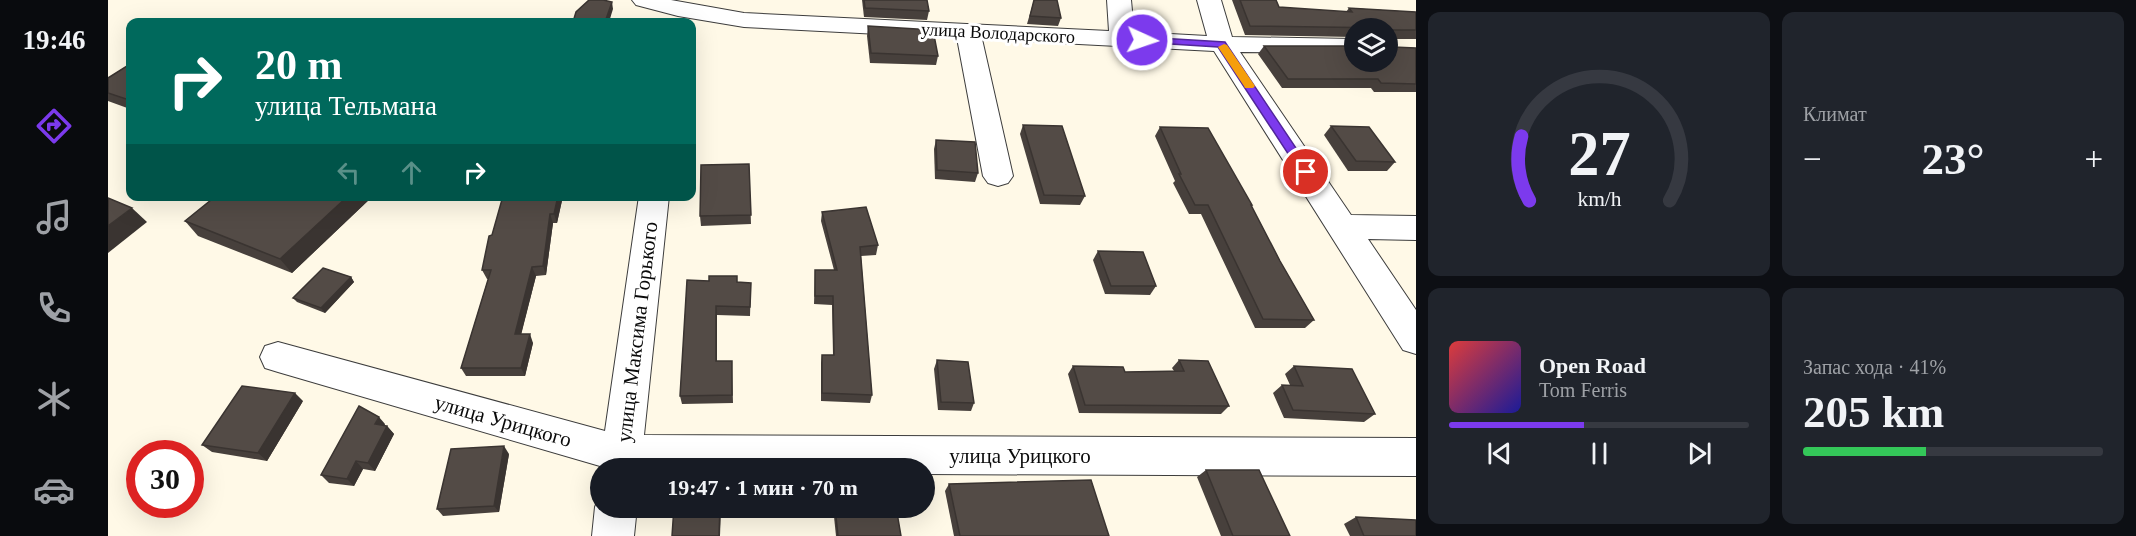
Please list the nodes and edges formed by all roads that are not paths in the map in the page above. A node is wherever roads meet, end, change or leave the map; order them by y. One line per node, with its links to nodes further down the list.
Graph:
1 (644, 0): 4 (street, улица Володарского)
2 (1119, 0): 6 (street)
3 (1209, 0): 7 (street)
4 (679, 10): 5 (street, улица Володарского)
5 (968, 31): 6 (street, улица Володарского); 9 (street)
6 (1122, 39): 7 (street, улица Володарского)
7 (1222, 44): 8 (street, улица Володарского); 11 (street)
8 (1344, 46)
9 (998, 176)
10 (653, 201): 17 (street, улица Максима Горького)
11 (1342, 227): 12 (street); 13 (street)
12 (1416, 228)
13 (1416, 339)
14 (278, 357): 16 (street, улица Урицкого)
15 (1416, 457): 18 (street, улица Урицкого)
16 (611, 458)
17 (621, 458)
18 (935, 459)
19 (615, 518): 20 (street)
20 (613, 536)

